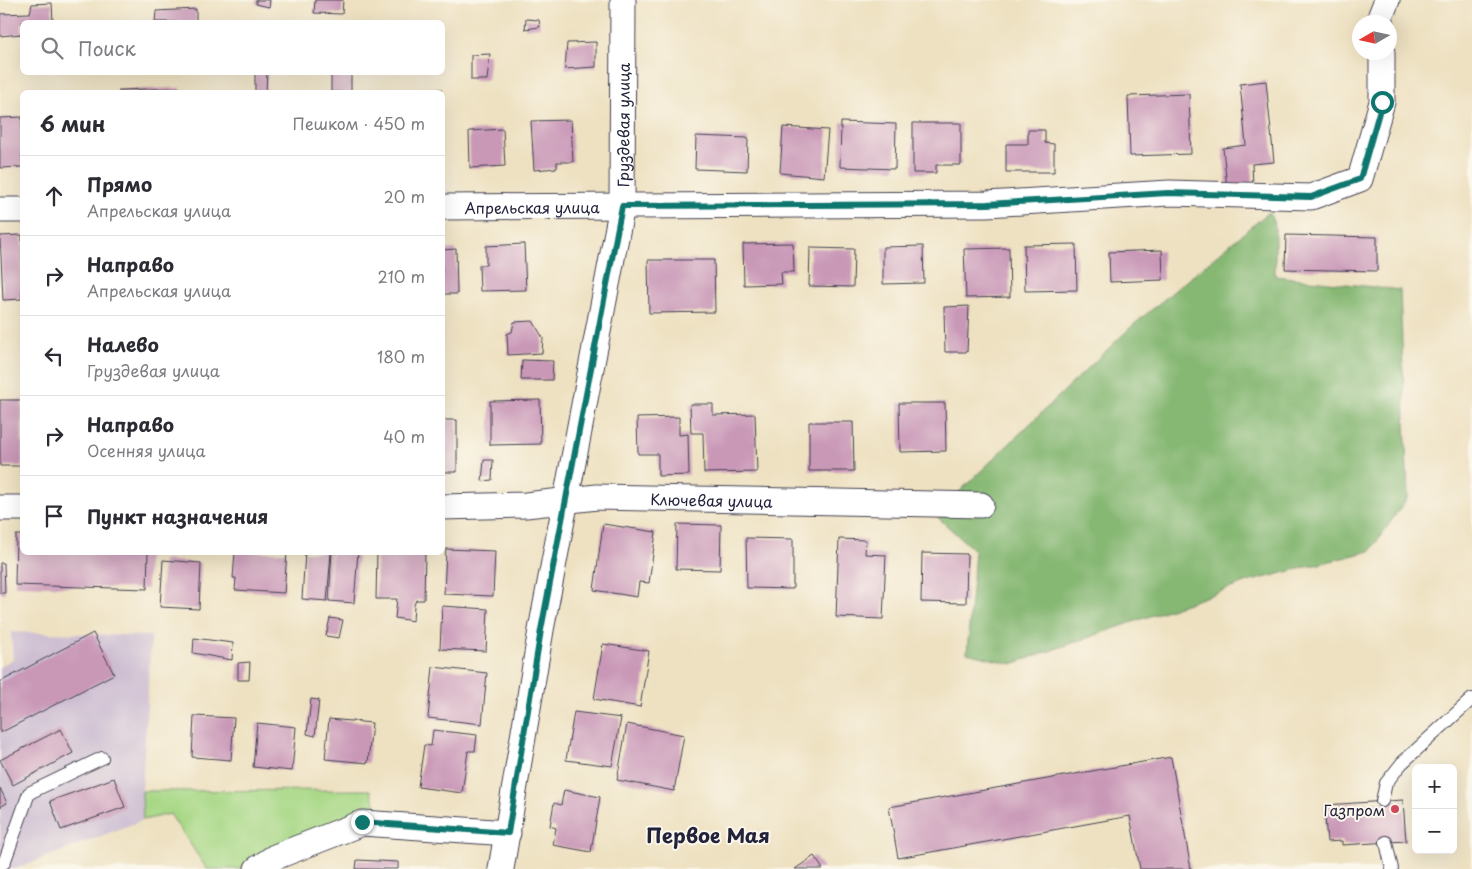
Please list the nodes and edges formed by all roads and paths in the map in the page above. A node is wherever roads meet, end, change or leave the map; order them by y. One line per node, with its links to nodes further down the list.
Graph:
1 (624, 0): 5 (street, Груздевая улица)
2 (1387, 0): 3 (street)
3 (1384, 15)
4 (1382, 60): 5 (street, Апрельская улица)
5 (622, 206): 6 (street, Апрельская улица); 9 (street, Груздевая улица)
6 (445, 207)
7 (0, 210): 8 (street)
8 (20, 210)
9 (567, 500): 10 (street, Ключевая улица); 11 (street, Ключевая улица); 17 (street, Груздевая улица)
10 (981, 505)
11 (445, 507)
12 (0, 508): 13 (street)
13 (20, 508)
14 (1472, 699): 16 (lane)
15 (102, 758): 19 (lane)
16 (1382, 802)
17 (508, 833): 20 (street); 21 (street, Груздевая улица)
18 (1386, 842): 22 (lane)
19 (0, 864)
20 (256, 869)
21 (501, 869)
22 (1392, 869)

